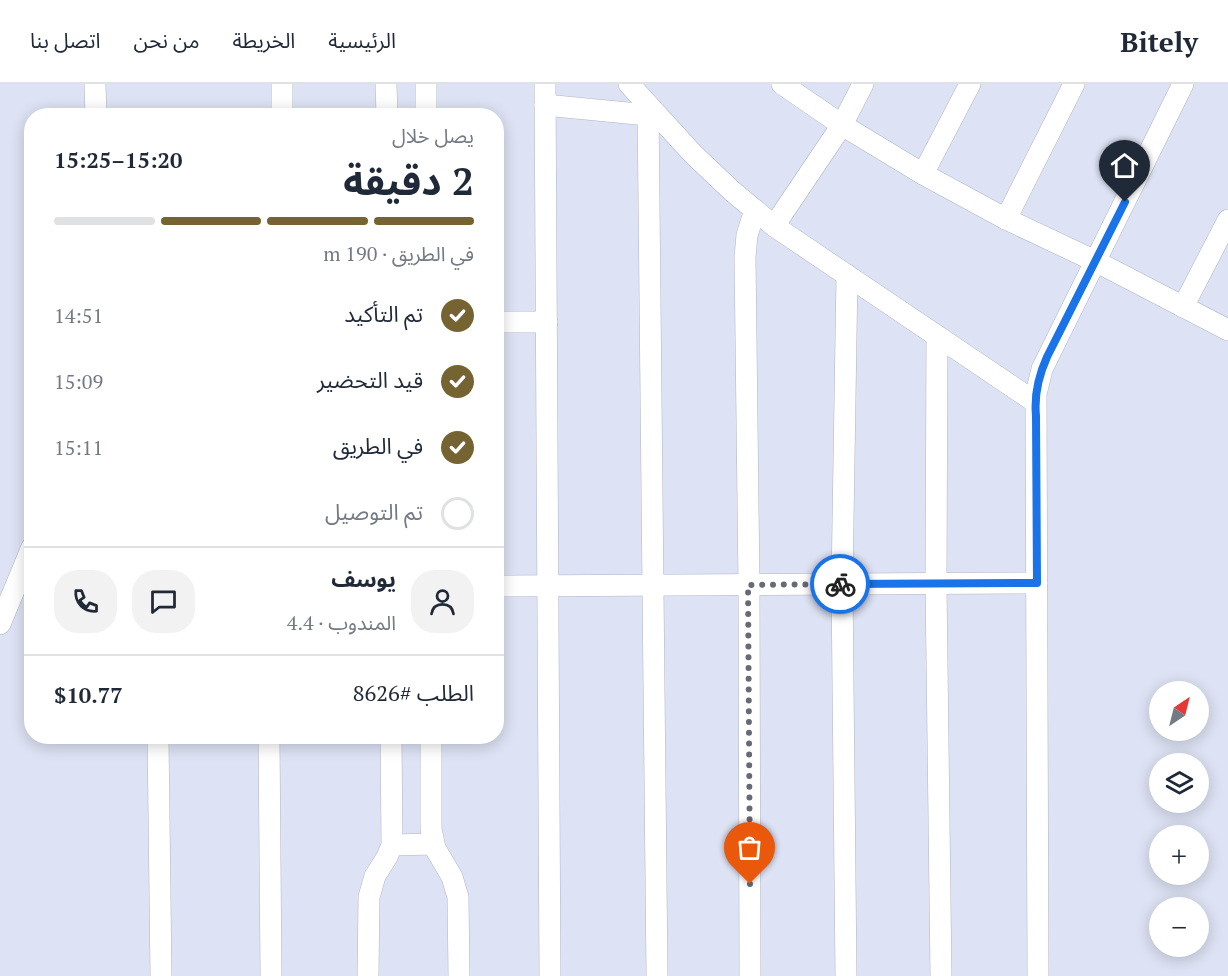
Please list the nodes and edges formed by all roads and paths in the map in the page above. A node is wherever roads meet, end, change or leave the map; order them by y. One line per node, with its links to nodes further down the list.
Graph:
1 (95, 84): 12 (street)
2 (282, 84): 13 (street)
3 (387, 84): 14 (street)
4 (426, 84): 15 (street)
5 (629, 84): 16 (street)
6 (782, 84): 17 (street)
7 (863, 84): 17 (street)
8 (970, 84): 18 (street)
9 (1074, 84): 20 (street)
10 (1183, 84): 23 (street)
11 (545, 94): 16 (street); 27 (street)
12 (96, 108)
13 (282, 108)
14 (387, 108)
15 (426, 108)
16 (648, 111): 19 (street); 35 (street)
17 (842, 125): 18 (street); 22 (street)
18 (923, 174): 20 (street)
19 (755, 210): 22 (street); 36 (street)
20 (1006, 219): 23 (street)
21 (1228, 220): 25 (street)
22 (774, 226): 24 (street)
23 (1095, 261): 25 (street); 30 (street)
24 (847, 275): 29 (street); 32 (street)
25 (1183, 307): 28 (street)
26 (504, 322): 27 (street)
27 (547, 322): 34 (street)
28 (1228, 330)
29 (937, 336): 30 (street); 33 (street)
30 (1035, 402): 31 (street)
31 (1037, 583): 33 (street); 55 (street)
32 (842, 584): 33 (street); 36 (street); 53 (street)
33 (936, 584): 54 (street)
34 (548, 585): 35 (street); 37 (street); 50 (street)
35 (653, 585): 36 (street); 51 (street)
36 (748, 585): 52 (street)
37 (504, 586)
38 (23, 589): 39 (street)
39 (0, 624)
40 (158, 744): 46 (street)
41 (269, 744): 47 (street)
42 (391, 744): 44 (street)
43 (431, 744): 45 (street)
44 (392, 844): 45 (street); 48 (street)
45 (434, 844): 49 (street)
46 (161, 976)
47 (271, 976)
48 (368, 976)
49 (459, 976)
50 (550, 976)
51 (657, 976)
52 (750, 976)
53 (846, 976)
54 (941, 976)
55 (1038, 976)

